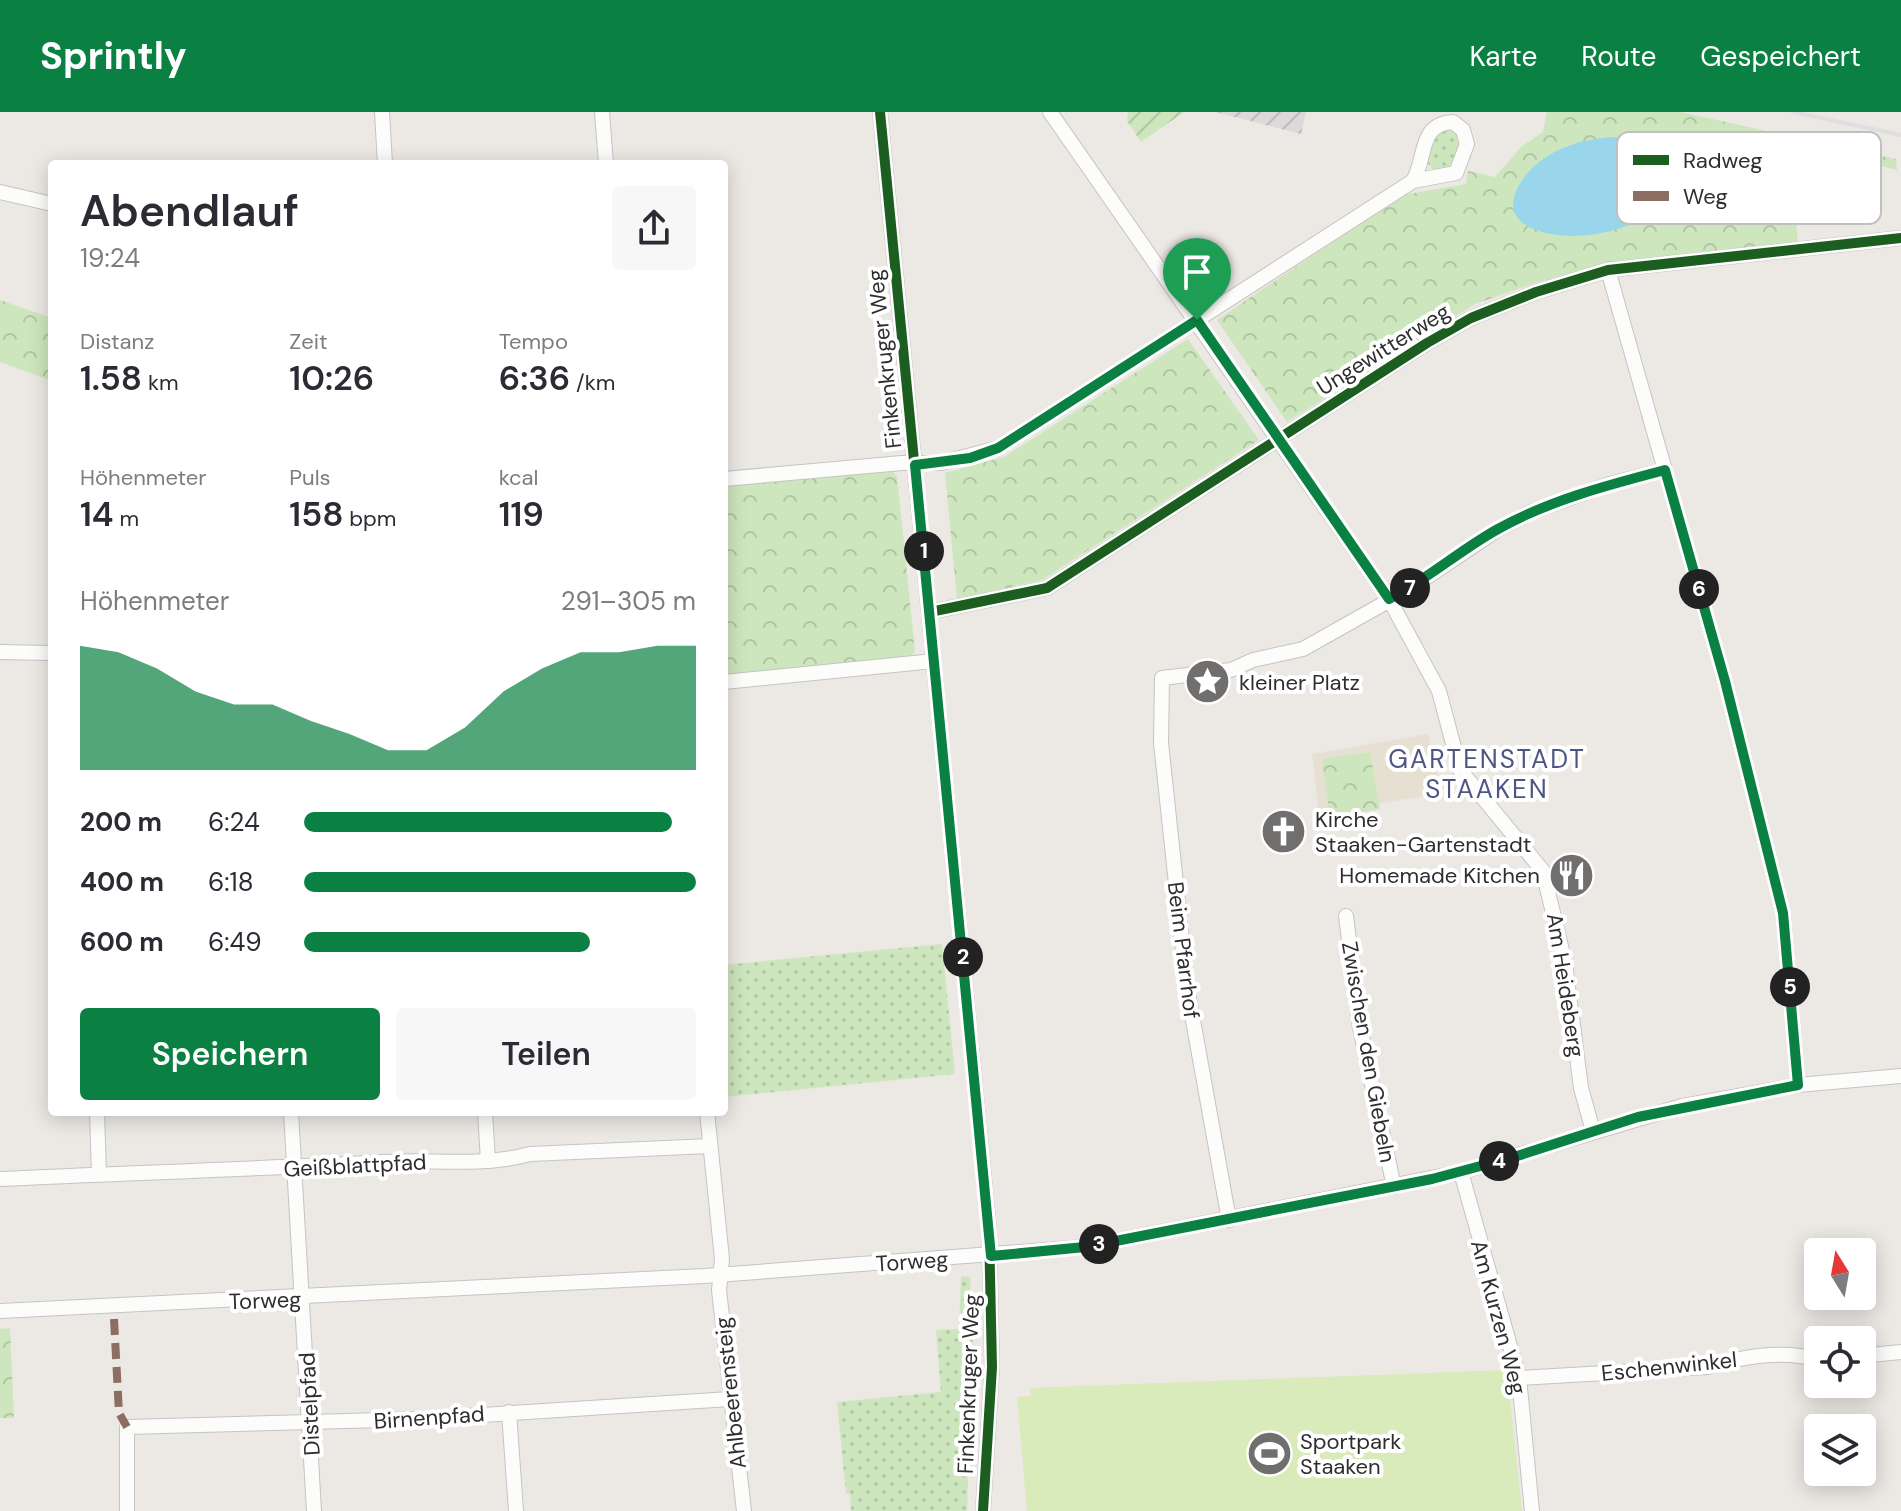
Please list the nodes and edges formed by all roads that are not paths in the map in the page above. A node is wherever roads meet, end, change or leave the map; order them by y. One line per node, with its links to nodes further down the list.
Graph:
1 (382, 112): 5 (street)
2 (602, 112): 6 (street)
3 (880, 112): 14 (street, Finkenkruger Weg)
4 (1050, 112): 12 (street)
5 (385, 160)
6 (606, 160)
7 (1413, 181): 7 (street); 12 (street)
8 (0, 192): 9 (street)
9 (48, 203)
10 (1901, 238): 11 (street, Ungewitterweg)
11 (1608, 270): 13 (street, Ungewitterweg); 15 (street)
12 (1197, 320): 13 (street); 14 (street)
13 (1278, 438): 17 (street); 18 (street, Ungewitterweg)
14 (915, 465): 16 (street); 18 (street, Finkenkruger Weg)
15 (1665, 470): 17 (street); 25 (street)
16 (728, 479)
17 (1389, 599): 30 (street, Am Heideberg); 38 (street, Beim Pfarrhof)
18 (930, 612): 21 (street, Finkenkruger Weg)
19 (0, 652): 20 (street)
20 (48, 653)
21 (934, 661): 22 (street); 39 (street, Finkenkruger Weg)
22 (728, 682)
23 (1346, 916): 37 (street, Zwischen den Giebeln)
24 (1901, 1076): 25 (street, Torweg)
25 (1798, 1085): 30 (street, Torweg)
26 (97, 1116): 35 (street)
27 (291, 1116): 33 (street, Distelpfad)
28 (485, 1116): 32 (street)
29 (707, 1116): 31 (street, Ahlbeerensteig)
30 (1593, 1131): 34 (street, Torweg)
31 (710, 1146): 32 (street, Geißblattpfad); 40 (street, Ahlbeerensteig)
32 (488, 1161): 33 (street, Geißblattpfad)
33 (295, 1169): 35 (street, Geißblattpfad); 41 (street, Distelpfad)
34 (1461, 1172): 37 (street, Torweg); 46 (street, Am Kurzen Weg)
35 (99, 1174): 36 (street, Geißblattpfad)
36 (0, 1179)
37 (1394, 1187): 38 (street, Torweg)
38 (1229, 1220): 39 (street, Torweg)
39 (991, 1256): 40 (street, Torweg); 54 (street, Finkenkruger Weg)
40 (720, 1274): 41 (street, Torweg); 47 (street, Ahlbeerensteig)
41 (304, 1298): 42 (street, Torweg); 49 (street, Distelpfad)
42 (0, 1311)
43 (1901, 1352): 45 (street)
44 (1804, 1355): 46 (street, Eschenwinkel)
45 (1876, 1355)
46 (1519, 1378): 55 (street, Am Kurzen Weg)
47 (730, 1399): 48 (street, Birnenpfad); 53 (street, Ahlbeerensteig)
48 (509, 1412): 49 (street, Birnenpfad); 52 (street)
49 (310, 1424): 50 (street, Birnenpfad); 51 (street, Distelpfad)
50 (127, 1511)
51 (314, 1511)
52 (516, 1511)
53 (744, 1511)
54 (983, 1511)
55 (1532, 1511)

